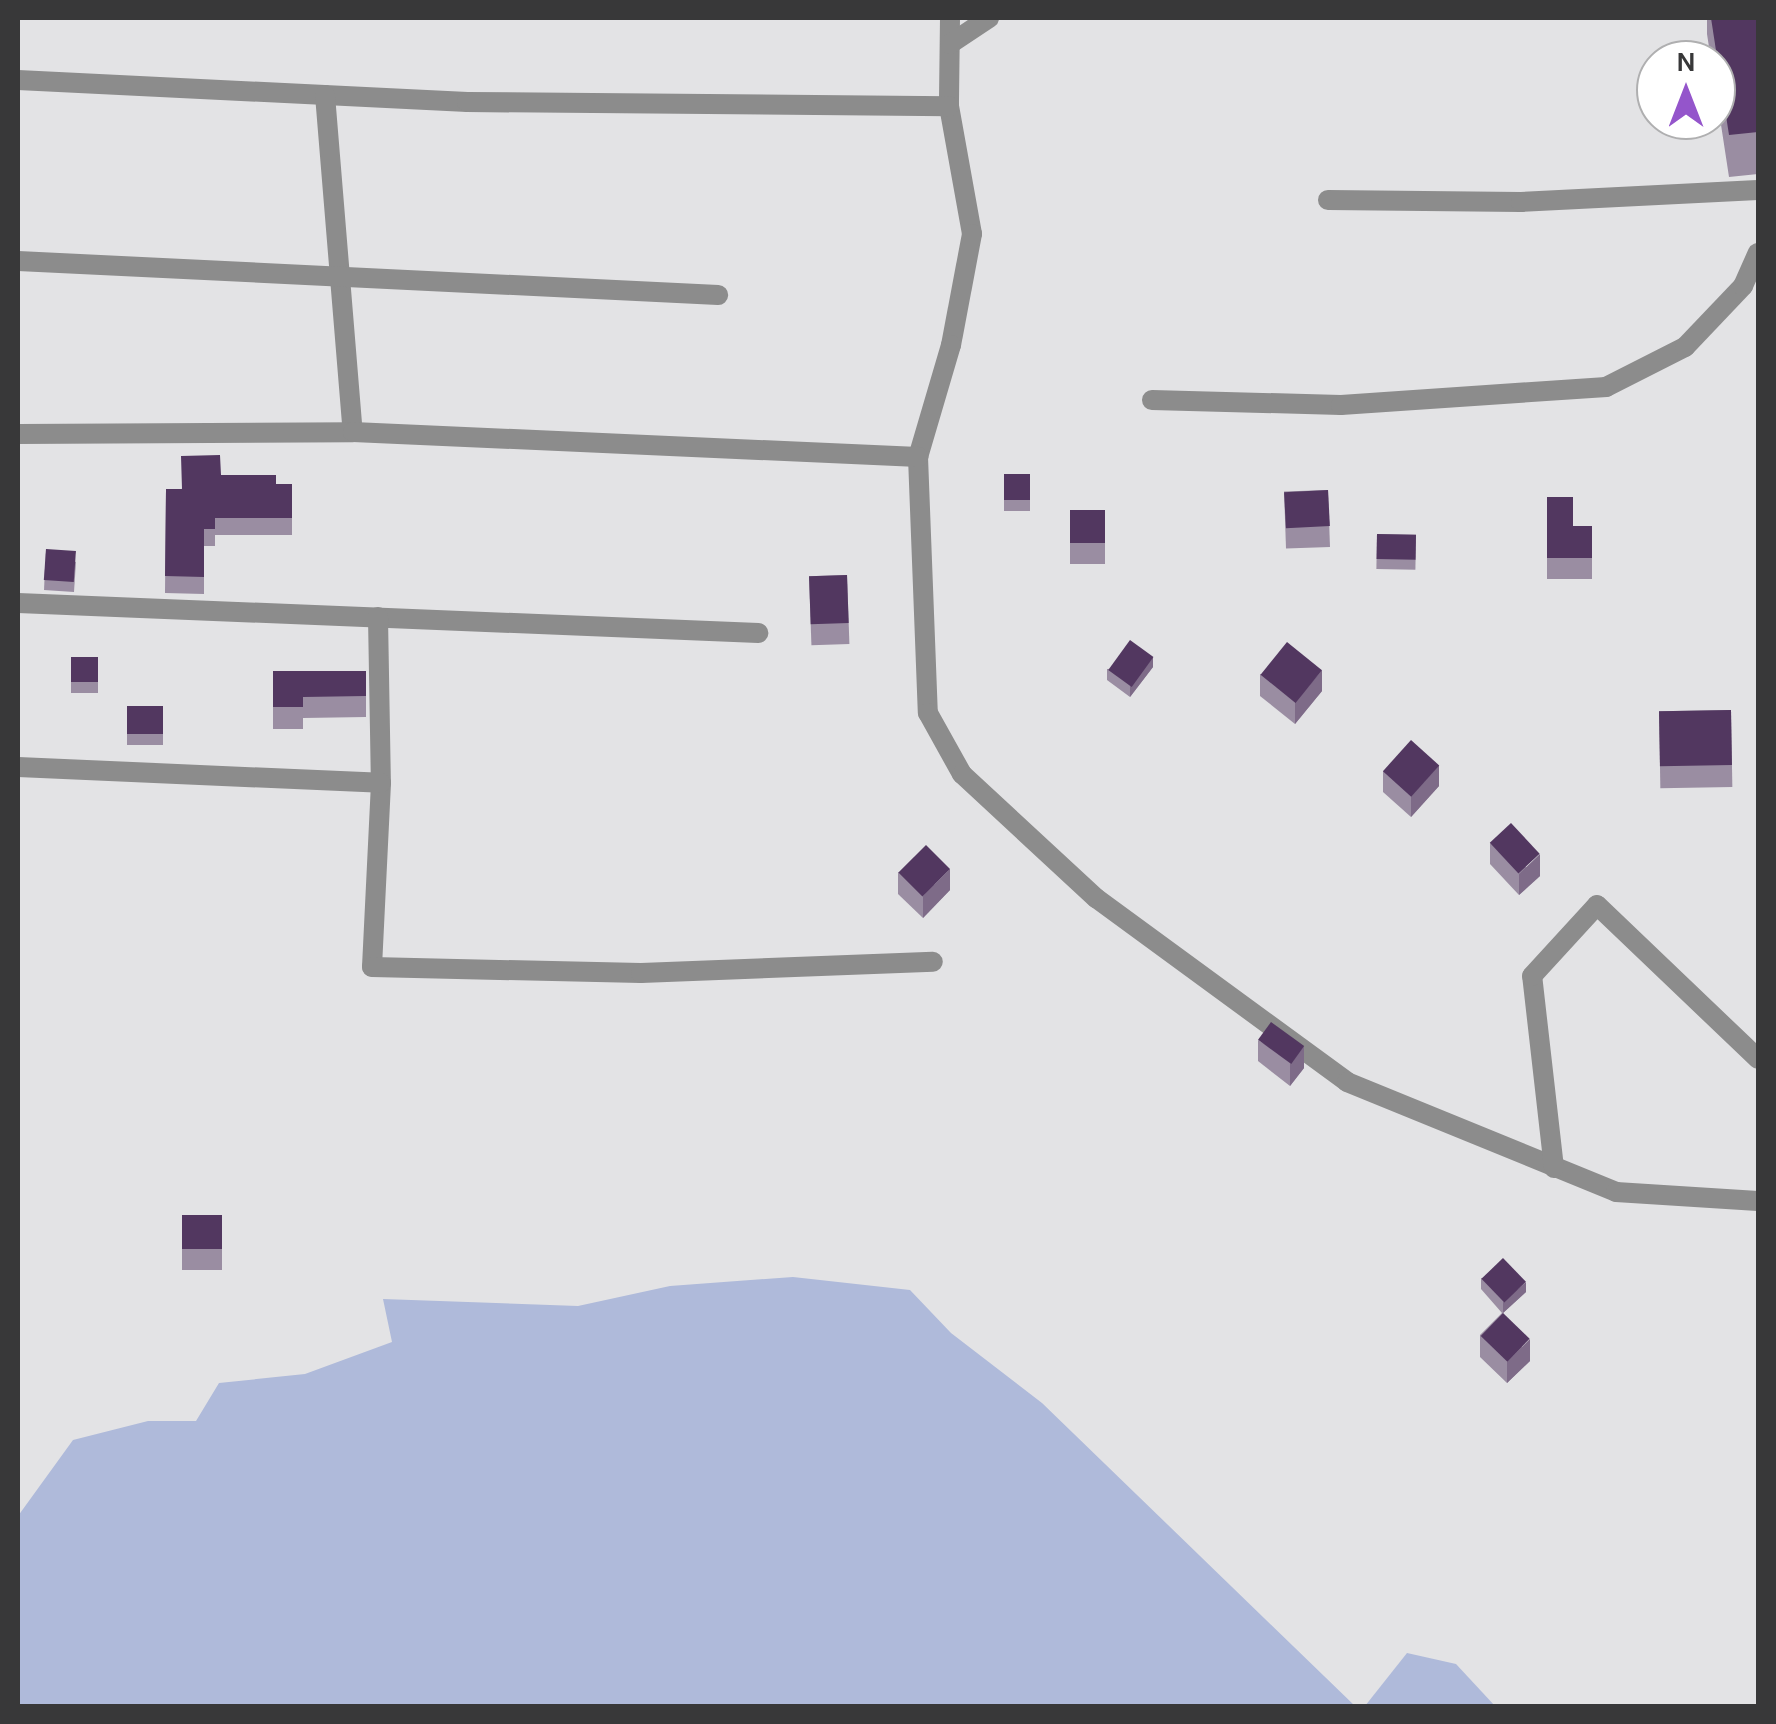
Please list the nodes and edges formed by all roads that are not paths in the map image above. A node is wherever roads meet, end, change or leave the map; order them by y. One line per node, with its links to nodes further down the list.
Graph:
1 (950, 18): 3 (street)
2 (990, 18): 3 (street)
3 (950, 44): 6 (street)
4 (18, 80): 5 (street)
5 (325, 94): 6 (street); 11 (street)
6 (949, 106): 16 (street)
7 (1758, 190): 8 (street)
8 (1328, 200)
9 (1758, 253): 13 (street)
10 (18, 261): 11 (street)
11 (338, 274): 12 (street); 14 (street)
12 (718, 296)
13 (1152, 400)
14 (353, 432): 15 (street); 16 (street)
15 (18, 434)
16 (918, 457): 24 (street)
17 (18, 603): 18 (street)
18 (378, 617): 19 (street); 21 (street)
19 (758, 633)
20 (18, 767): 21 (street)
21 (382, 784): 22 (street)
22 (933, 962)
23 (1758, 1059): 24 (street)
24 (1554, 1168): 25 (street)
25 (1758, 1201)

